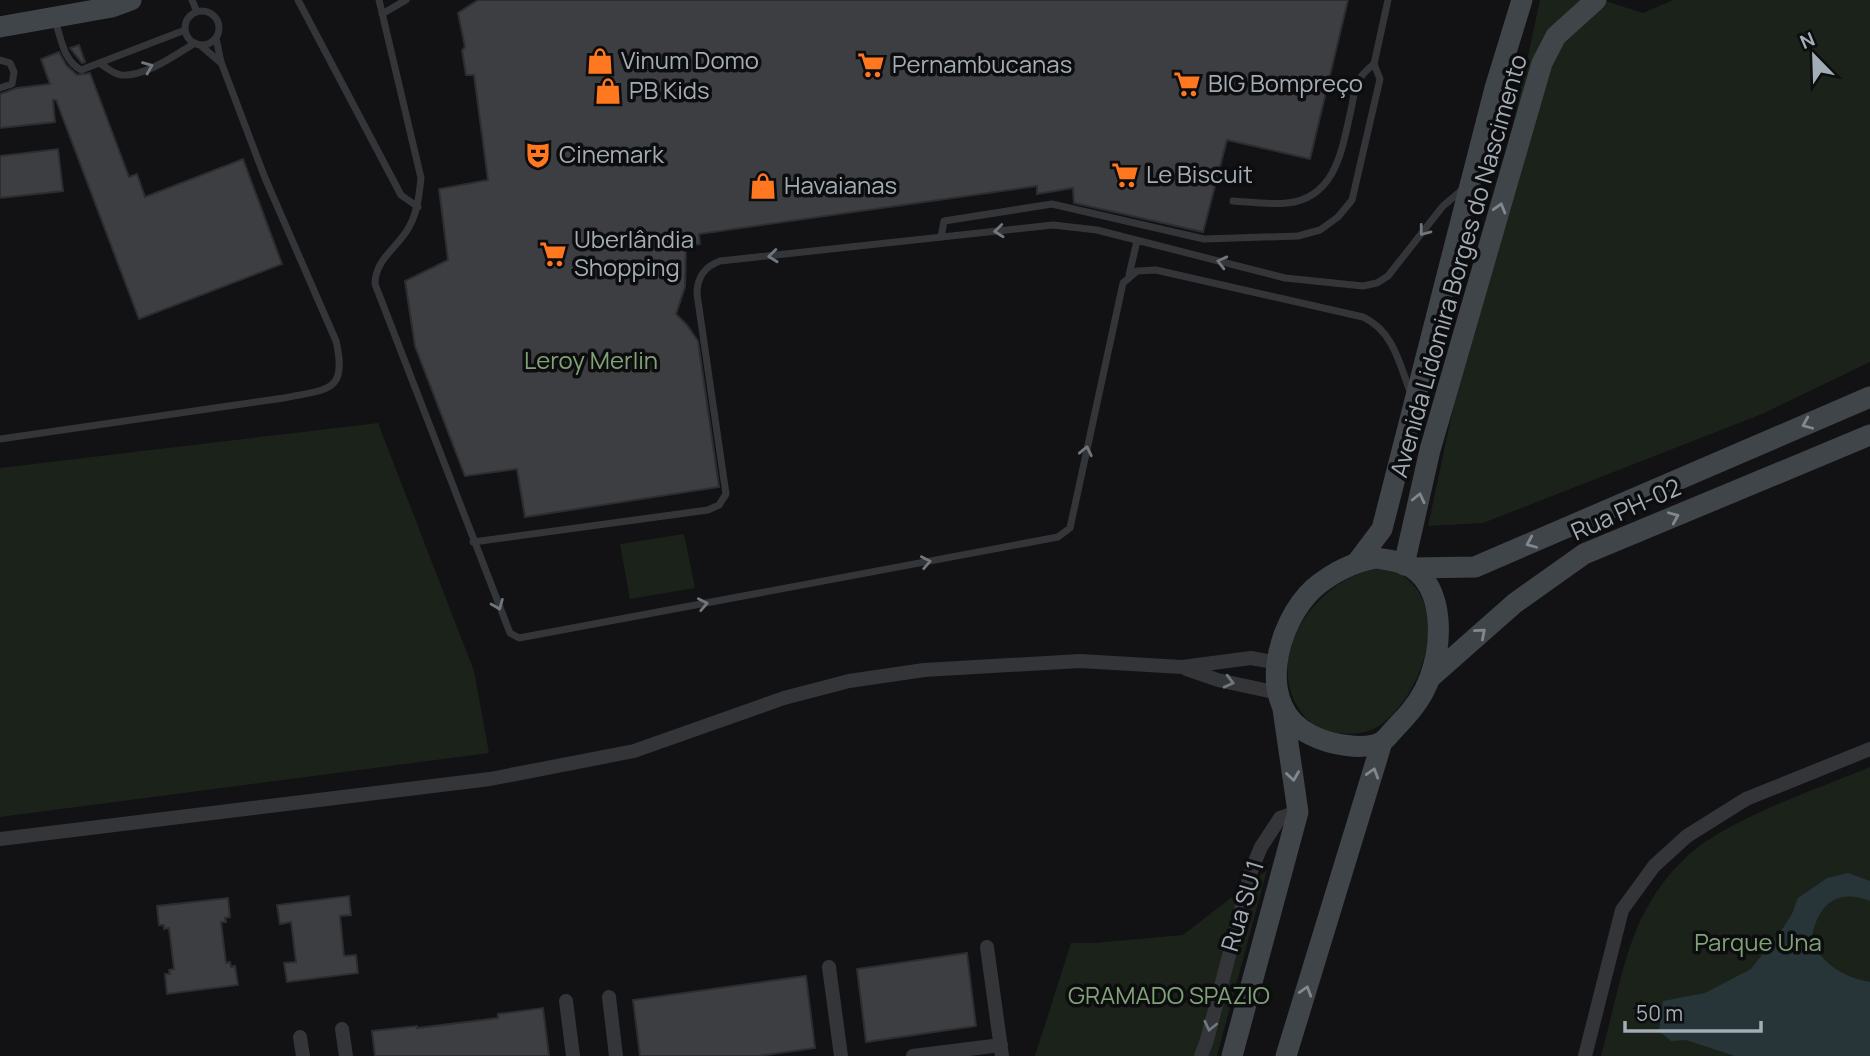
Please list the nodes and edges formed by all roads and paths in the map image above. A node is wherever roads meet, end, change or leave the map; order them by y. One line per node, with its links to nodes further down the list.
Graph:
1 (131, 0): 11 (street)
2 (192, 0): 9 (lane)
3 (298, 0): 24 (lane)
4 (379, 0): 10 (lane)
5 (406, 0): 10 (lane)
6 (1388, 0): 19 (lane)
7 (1522, 0): 21 (street, Avenida Lidomira Borges do Nascimento)
8 (1596, 0): 22 (street, Avenida Lidomira Borges do Nascimento)
9 (197, 12): 13 (lane); 14 (lane)
10 (382, 14): 24 (lane)
11 (55, 18): 12 (street); 18 (lane)
12 (0, 27)
13 (185, 30): 15 (lane); 18 (lane)
14 (216, 38): 15 (lane); 17 (lane)
15 (198, 44): 17 (lane); 18 (lane, one-way to 15)
16 (0, 60): 20 (lane)
17 (221, 62): 31 (lane)
18 (101, 64)
19 (1374, 64): 23 (lane); 25 (lane)
20 (0, 88)
21 (1472, 177): 22 (street); 26 (lane, one-way to 26); 29 (street, Avenida Lidomira Borges do Nascimento)
22 (1508, 180): 34 (street, Avenida Lidomira Borges do Nascimento, one-way to 22)
23 (1233, 201)
24 (418, 207): 32 (lane)
25 (941, 237): 26 (lane, one-way to 25); 32 (lane, one-way to 32)
26 (1137, 241): 27 (lane)
27 (1129, 275): 29 (lane); 32 (lane, one-way to 27)
28 (1870, 397): 34 (street, Rua PH-02, one-way to 34)
29 (1414, 401): 33 (street, Avenida Lidomira Borges do Nascimento)
30 (1870, 435): 37 (street, Rua PH-02, one-way to 30)
31 (0, 439)
32 (472, 542)
33 (1358, 561): 34 (street); 35 (street)
34 (1408, 567): 37 (street)
35 (1278, 663): 36 (street); 38 (street)
36 (1182, 667): 38 (street, one-way to 38); 42 (street)
37 (1430, 678): 39 (street)
38 (1280, 701): 39 (street); 41 (street, one-way to 41)
39 (1382, 742): 58 (street, one-way to 39)
40 (1870, 749): 59 (street)
41 (1297, 812): 56 (street, Rua SU 1, one-way to 56); 57 (street)
42 (0, 839)
43 (987, 947): 49 (street)
44 (829, 967): 54 (street)
45 (609, 997): 53 (street)
46 (566, 1001): 52 (street)
47 (342, 1029): 51 (street)
48 (300, 1037): 50 (street)
49 (1002, 1050): 55 (street)
50 (303, 1056)
51 (346, 1056)
52 (573, 1056)
53 (617, 1056)
54 (841, 1056)
55 (913, 1056)
56 (1200, 1056)
57 (1232, 1056)
58 (1286, 1056)
59 (1585, 1056)

